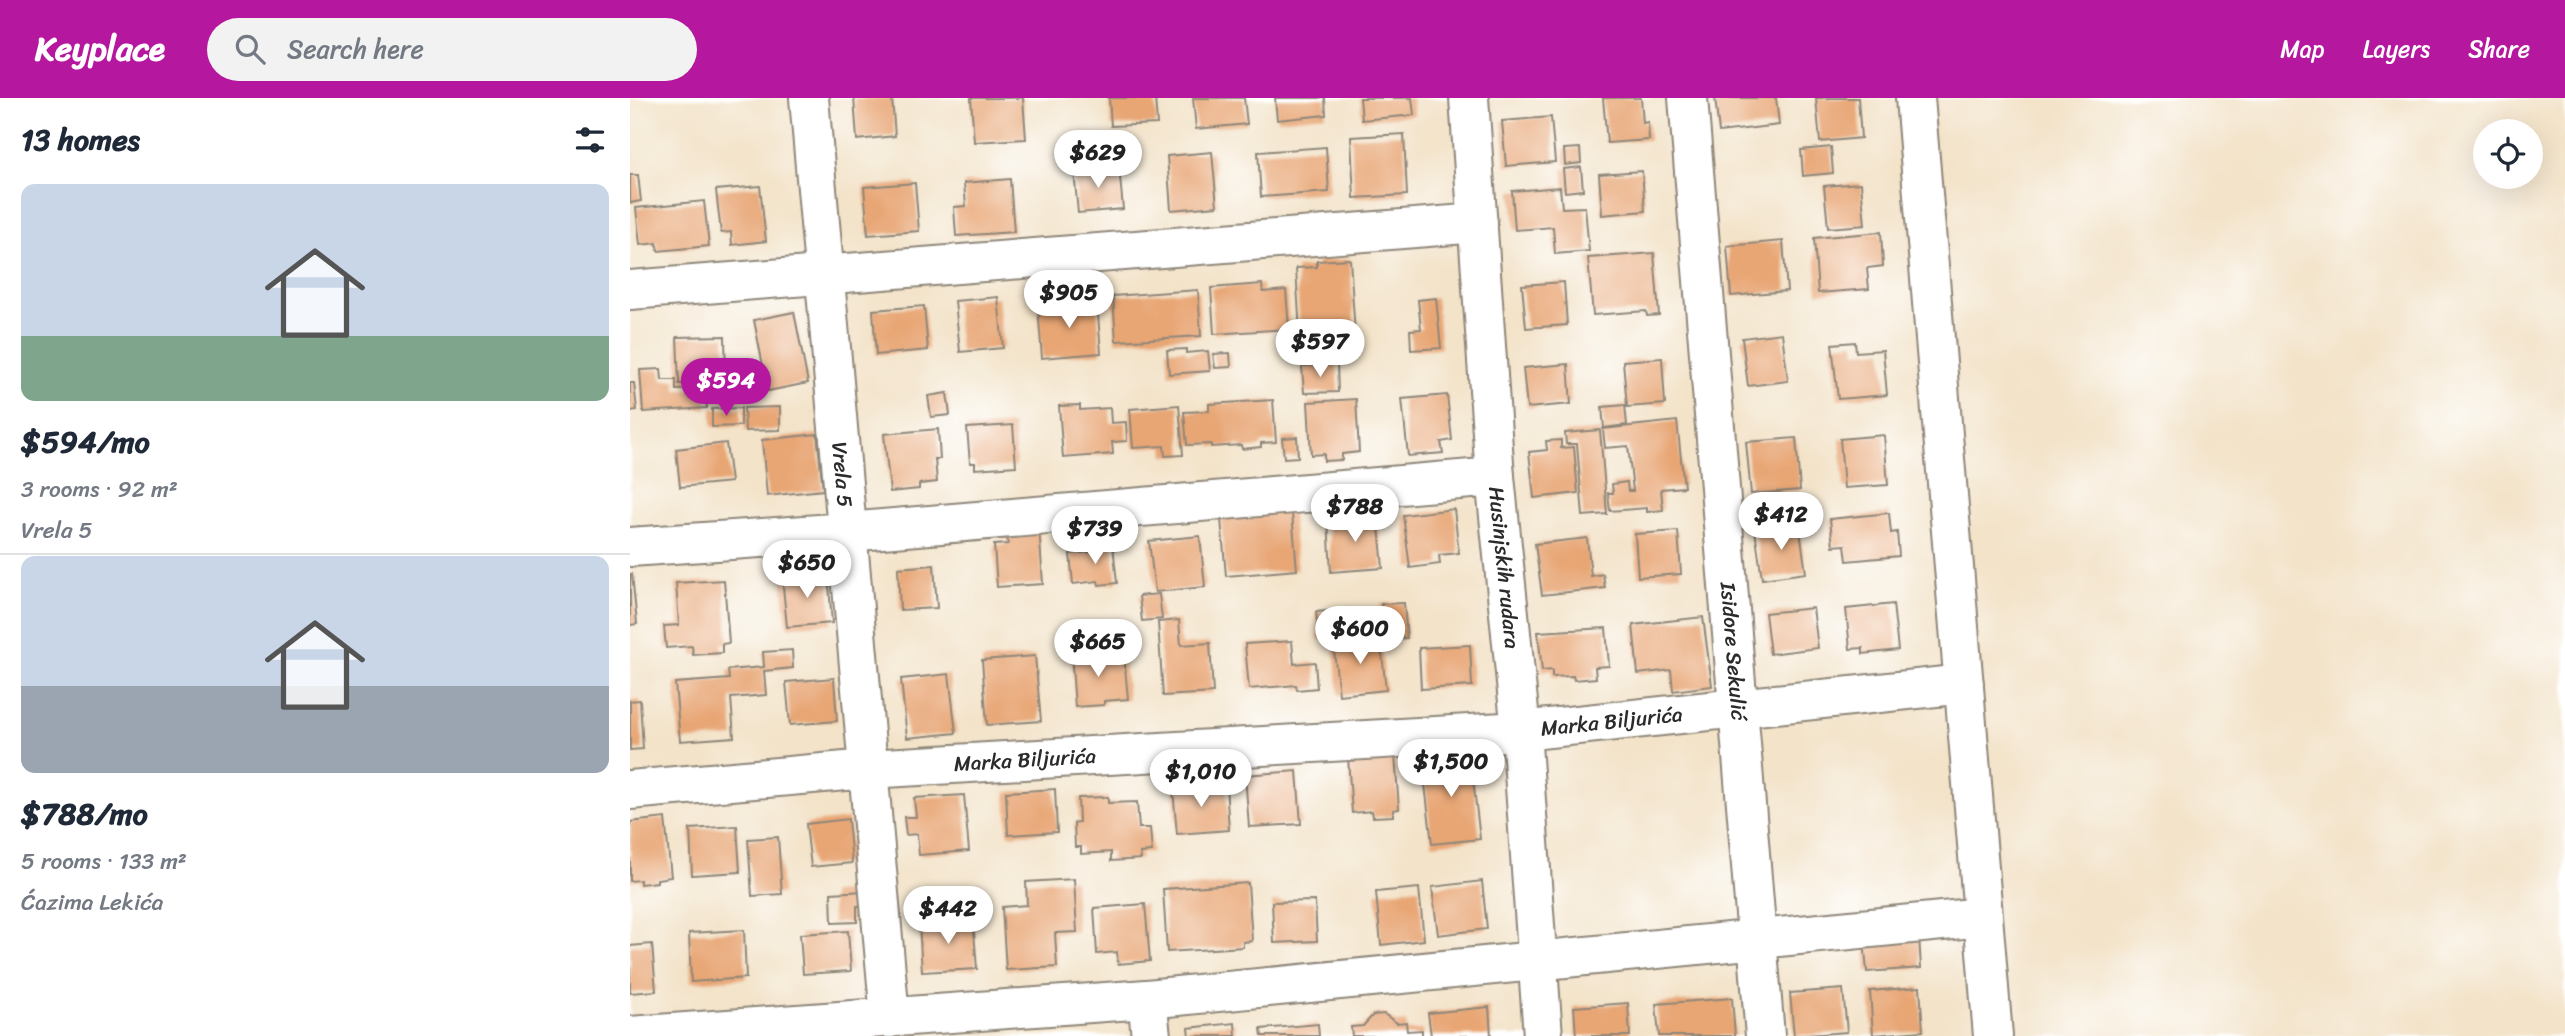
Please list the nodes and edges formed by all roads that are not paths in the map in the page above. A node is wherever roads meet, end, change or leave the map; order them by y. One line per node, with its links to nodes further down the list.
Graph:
1 (809, 98): 6 (street, Vrela 5)
2 (1469, 98): 5 (street, Husinjskih rudara)
3 (1688, 98): 12 (street, Isidore Sekulić)
4 (1915, 98): 11 (street)
5 (1478, 223): 6 (street); 8 (street, Husinjskih rudara)
6 (824, 274): 7 (street); 9 (street, Vrela 5)
7 (630, 290)
8 (1495, 477): 9 (street); 13 (street, Husinjskih rudara)
9 (847, 532): 10 (street); 14 (street, Vrela 5)
10 (630, 547)
11 (1964, 684): 12 (street, Marka Biljurića); 16 (street)
12 (1740, 709): 13 (street, Marka Biljurića); 17 (street, Isidore Sekulić)
13 (1521, 731): 14 (street, Marka Biljurića); 18 (street, Husinjskih rudara)
14 (868, 769): 15 (street, Marka Biljurića); 20 (street, Vrela 5)
15 (630, 790)
16 (1983, 917): 17 (street); 26 (street)
17 (1757, 939): 18 (street); 25 (street, Isidore Sekulić)
18 (1539, 962): 19 (street); 24 (street, Husinjskih rudara)
19 (1149, 1017): 21 (street)
20 (890, 1018): 21 (street); 22 (street)
21 (935, 1025)
22 (703, 1034): 23 (street)
23 (630, 1036)
24 (1543, 1036)
25 (1765, 1036)
26 (1993, 1036)

